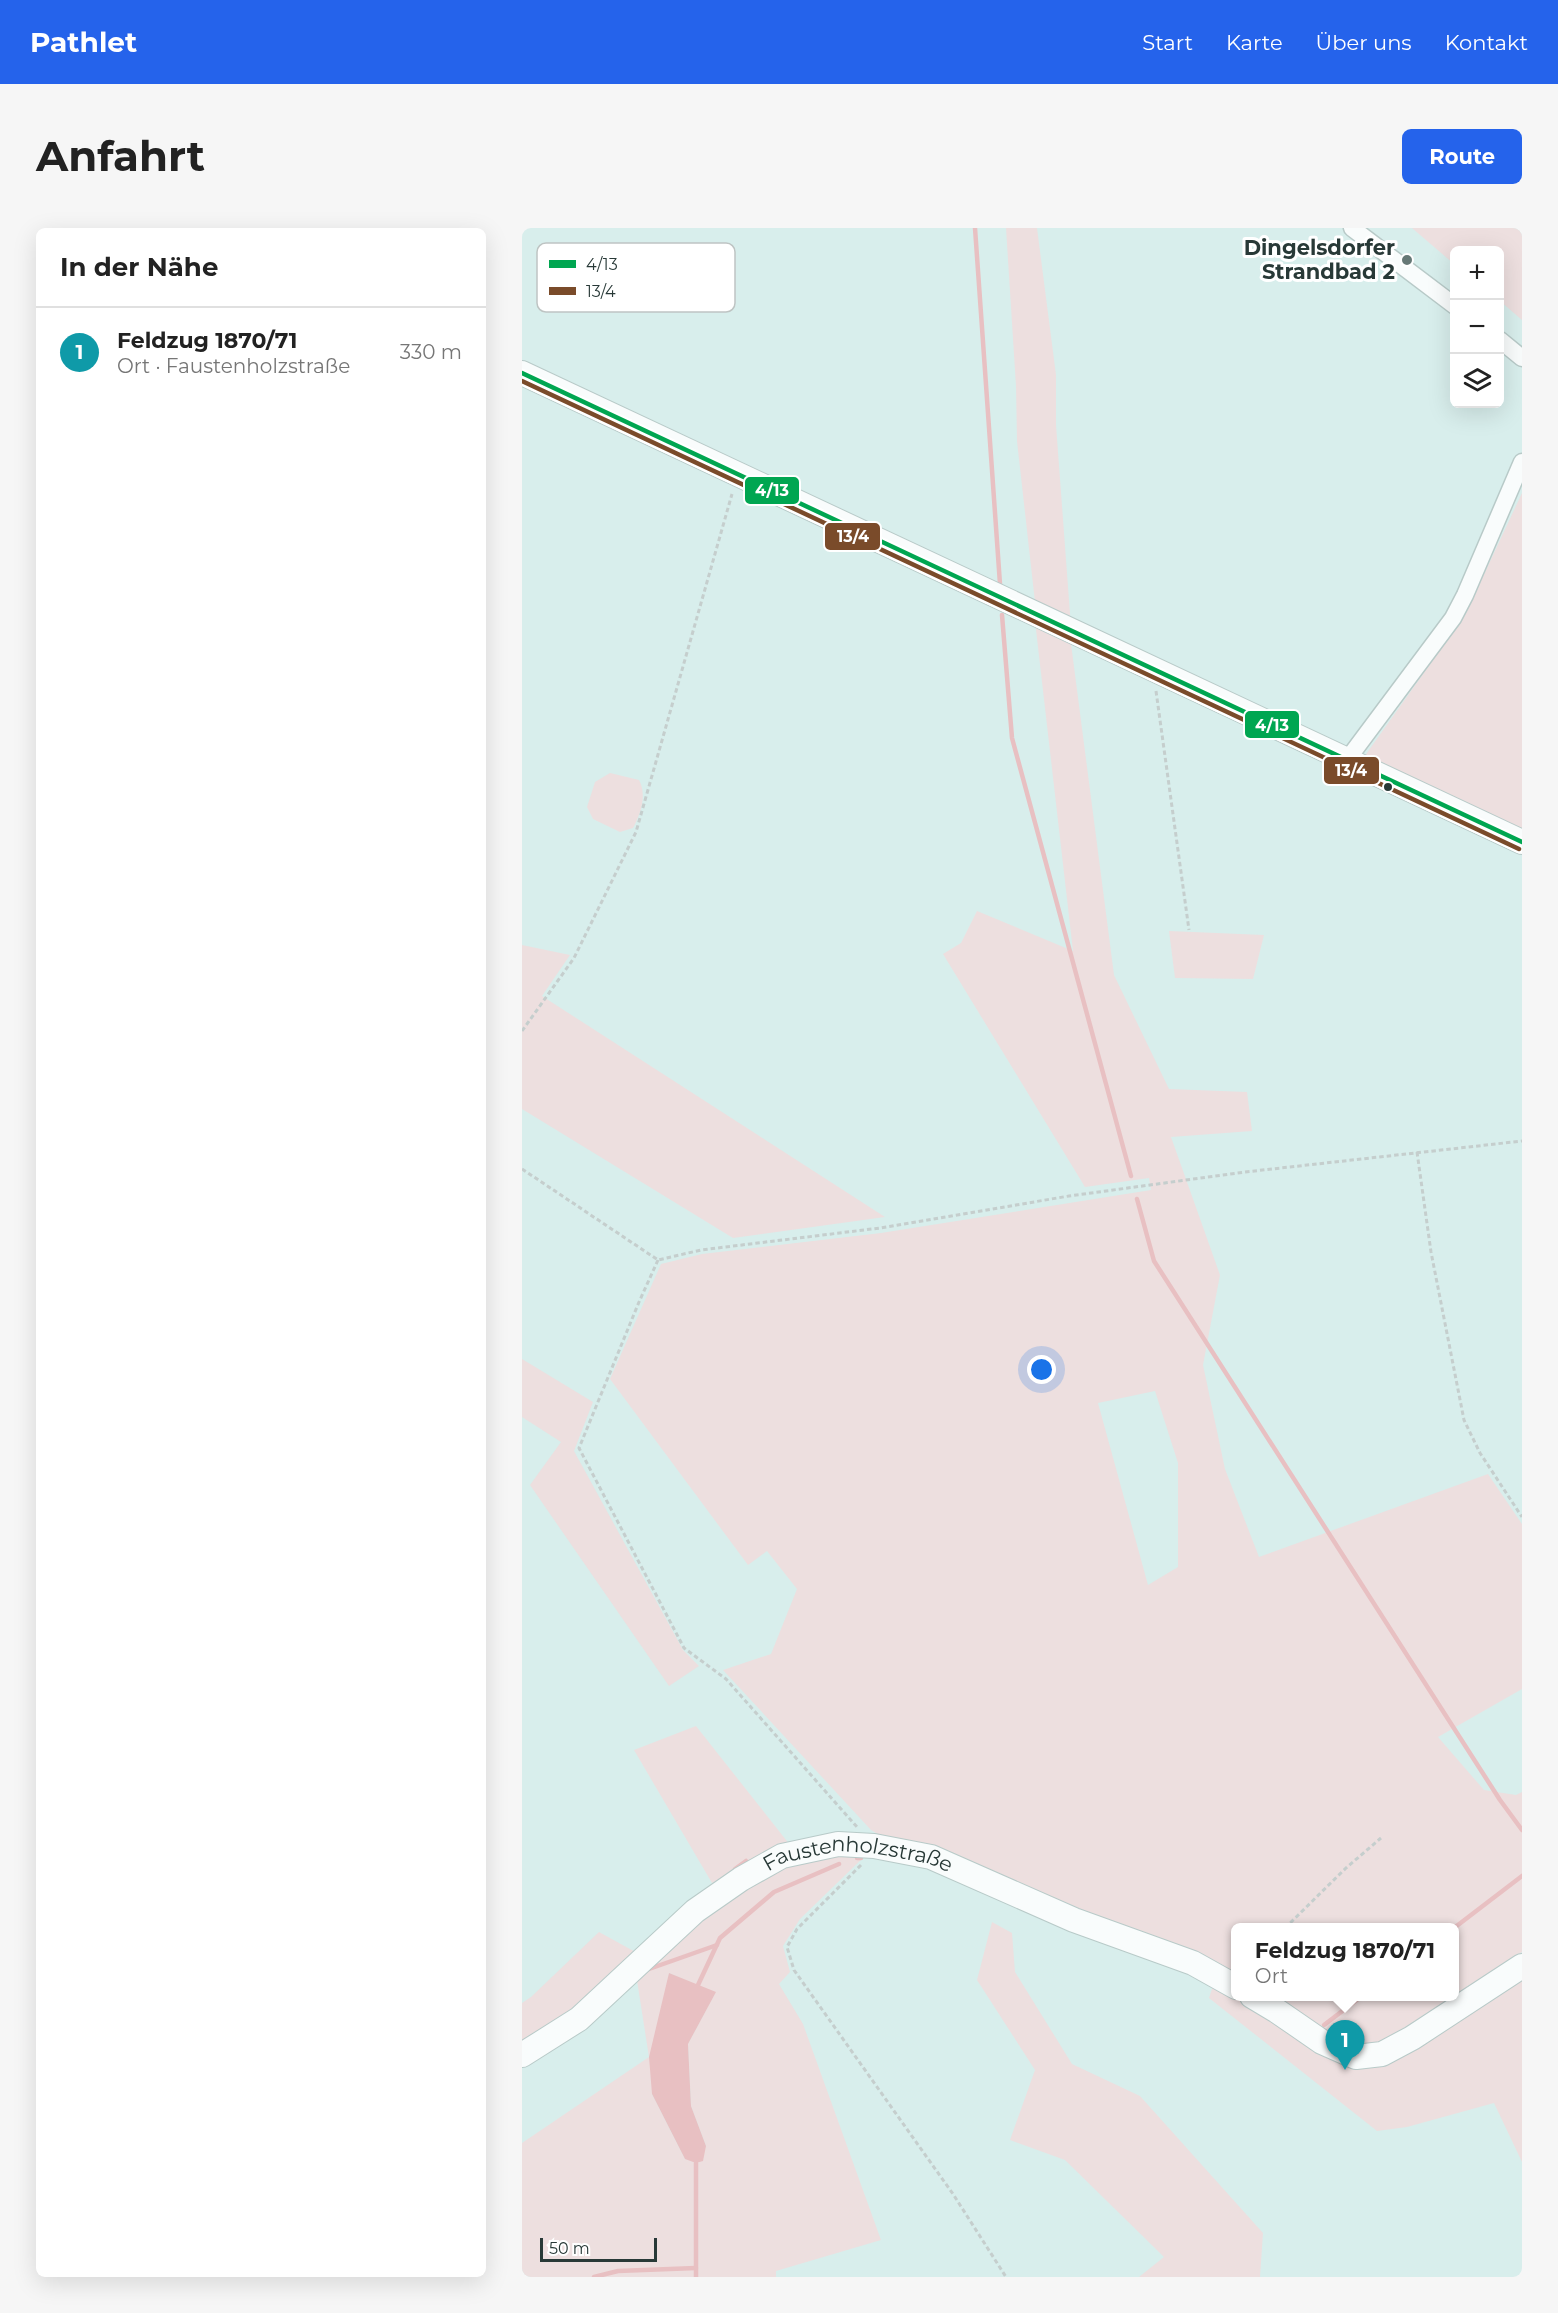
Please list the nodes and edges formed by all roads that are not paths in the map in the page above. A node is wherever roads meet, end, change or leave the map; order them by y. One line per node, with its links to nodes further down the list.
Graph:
1 (1352, 228): 2 (street)
2 (1450, 302)
3 (1504, 343): 4 (street)
4 (1522, 358)
5 (522, 373): 7 (street)
6 (1522, 462): 7 (street)
7 (1347, 760): 8 (street)
8 (1522, 842)
9 (1522, 1966): 11 (street)
10 (1231, 1984): 12 (street, Faustenholzstraße)
11 (1261, 2001)
12 (522, 2055)

